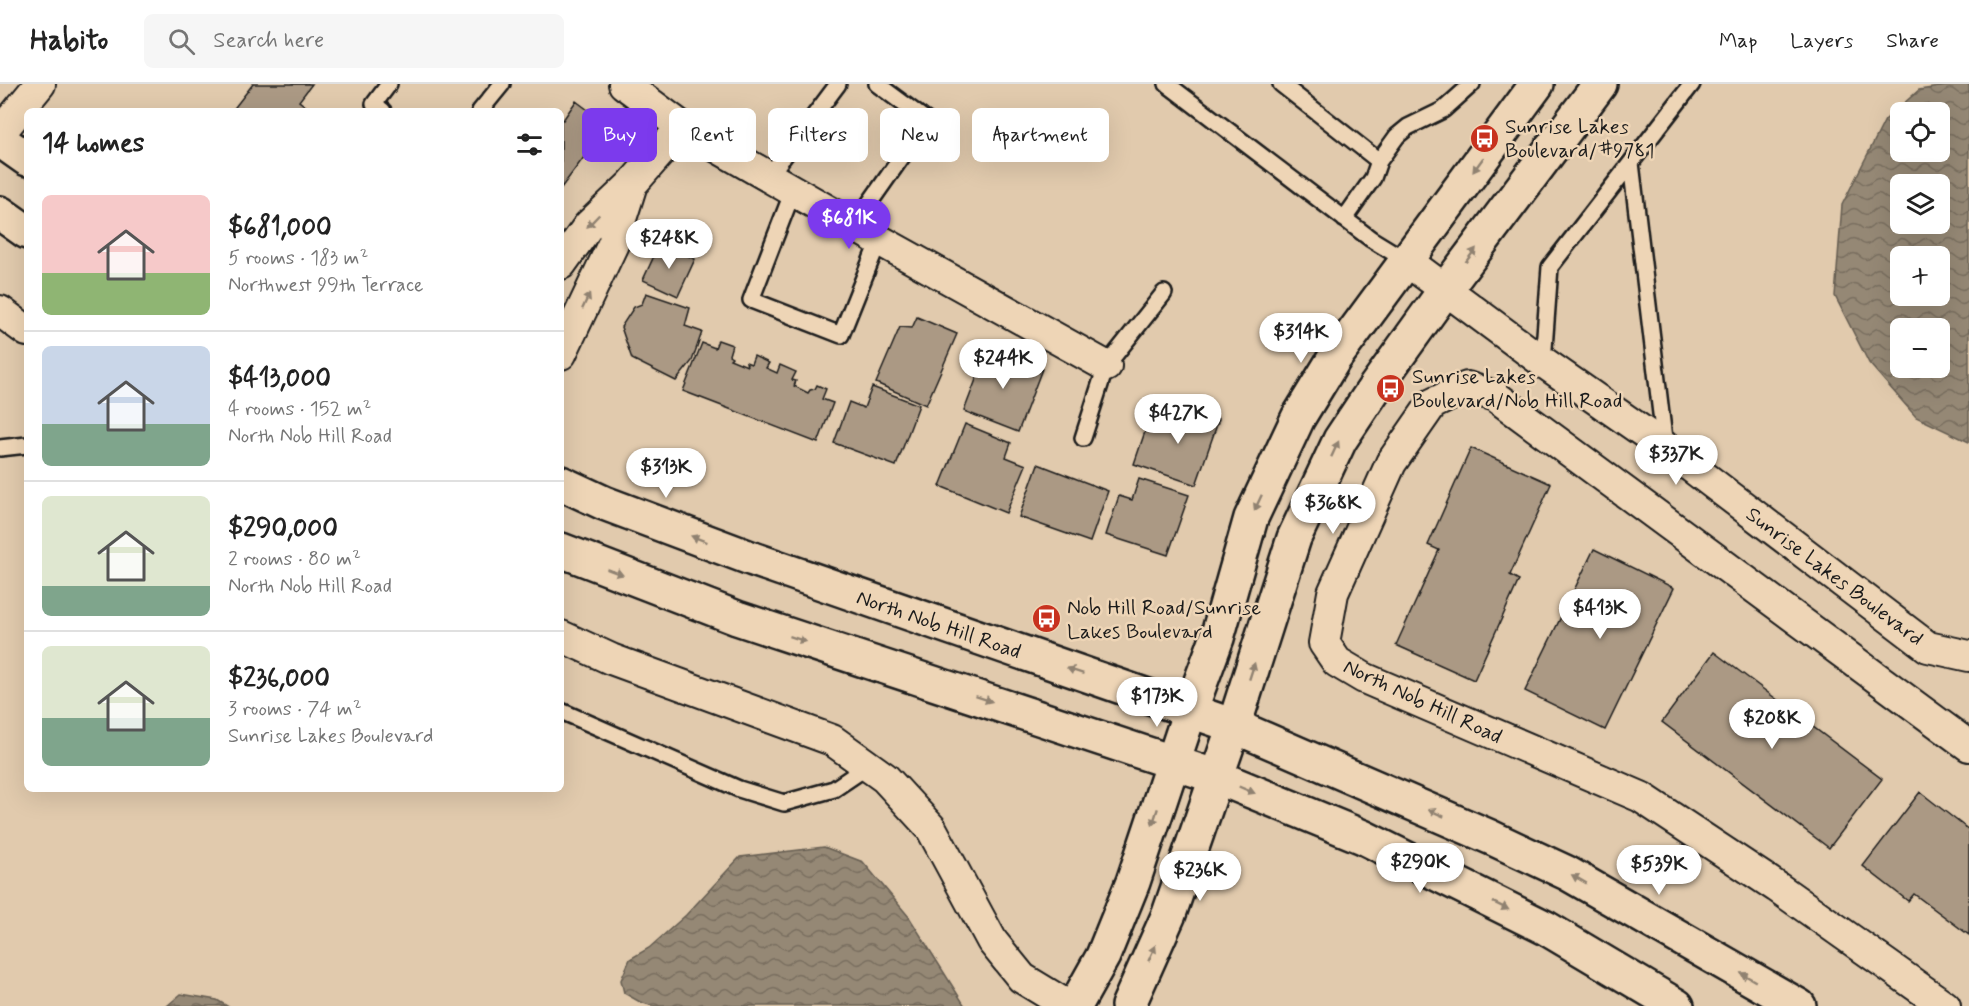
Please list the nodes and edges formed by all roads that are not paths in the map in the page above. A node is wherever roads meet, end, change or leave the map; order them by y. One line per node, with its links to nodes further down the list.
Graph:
1 (40, 84): 16 (street)
2 (389, 84): 13 (lane)
3 (502, 84): 14 (lane)
4 (624, 84): 15 (street)
5 (838, 84): 24 (lane)
6 (877, 84): 28 (lane)
7 (1167, 84): 26 (lane)
8 (1281, 84): 20 (lane)
9 (1472, 84): 20 (lane)
10 (1537, 84): 30 (main road, one-way to 30)
11 (1600, 84): 31 (main road, one-way to 11)
12 (1692, 84): 22 (lane)
13 (379, 108)
14 (482, 108)
15 (669, 117)
16 (0, 133)
17 (0, 140): 19 (main road)
18 (669, 142): 23 (street)
19 (24, 157)
20 (1379, 160): 26 (lane)
21 (743, 162): 24 (street)
22 (1631, 163): 36 (lane); 40 (lane)
23 (632, 184): 29 (street, one-way to 29); 35 (street, one-way to 23)
24 (781, 184): 28 (street); 28 (lane)
25 (0, 213): 27 (main road)
26 (1344, 219): 30 (lane)
27 (24, 230)
28 (866, 233): 37 (street)
29 (564, 260)
30 (1407, 261): 31 (street, Sunrise Lakes Boulevard); 46 (main road, one-way to 46)
31 (1445, 290): 36 (street, Sunrise Lakes Boulevard); 48 (main road, one-way to 31)
32 (1164, 293): 37 (lane)
33 (0, 311): 34 (street)
34 (24, 329)
35 (564, 348)
36 (1543, 362): 40 (street, Sunrise Lakes Boulevard)
37 (1106, 366): 38 (lane)
38 (1083, 438)
39 (24, 445): 41 (lane)
40 (1665, 447): 45 (street, Sunrise Lakes Boulevard)
41 (0, 448)
42 (564, 484): 46 (main road, North Nob Hill Road, one-way to 42)
43 (564, 551): 50 (main road, one-way to 50)
44 (564, 637): 51 (street)
45 (1969, 656)
46 (1190, 711): 48 (main road, North Nob Hill Road); 50 (main road)
47 (564, 712): 51 (lane)
48 (1234, 726): 52 (main road); 57 (main road, North Nob Hill Road, one-way to 48)
49 (1969, 746): 58 (street, North Nob Hill Road)
50 (1173, 761): 52 (main road); 54 (main road, one-way to 54)
51 (868, 766): 53 (street)
52 (1217, 777): 55 (main road, one-way to 52); 56 (main road, one-way to 56)
53 (1068, 1006)
54 (1075, 1006)
55 (1128, 1006)
56 (1677, 1006)
57 (1798, 1006)
58 (1945, 1006)

